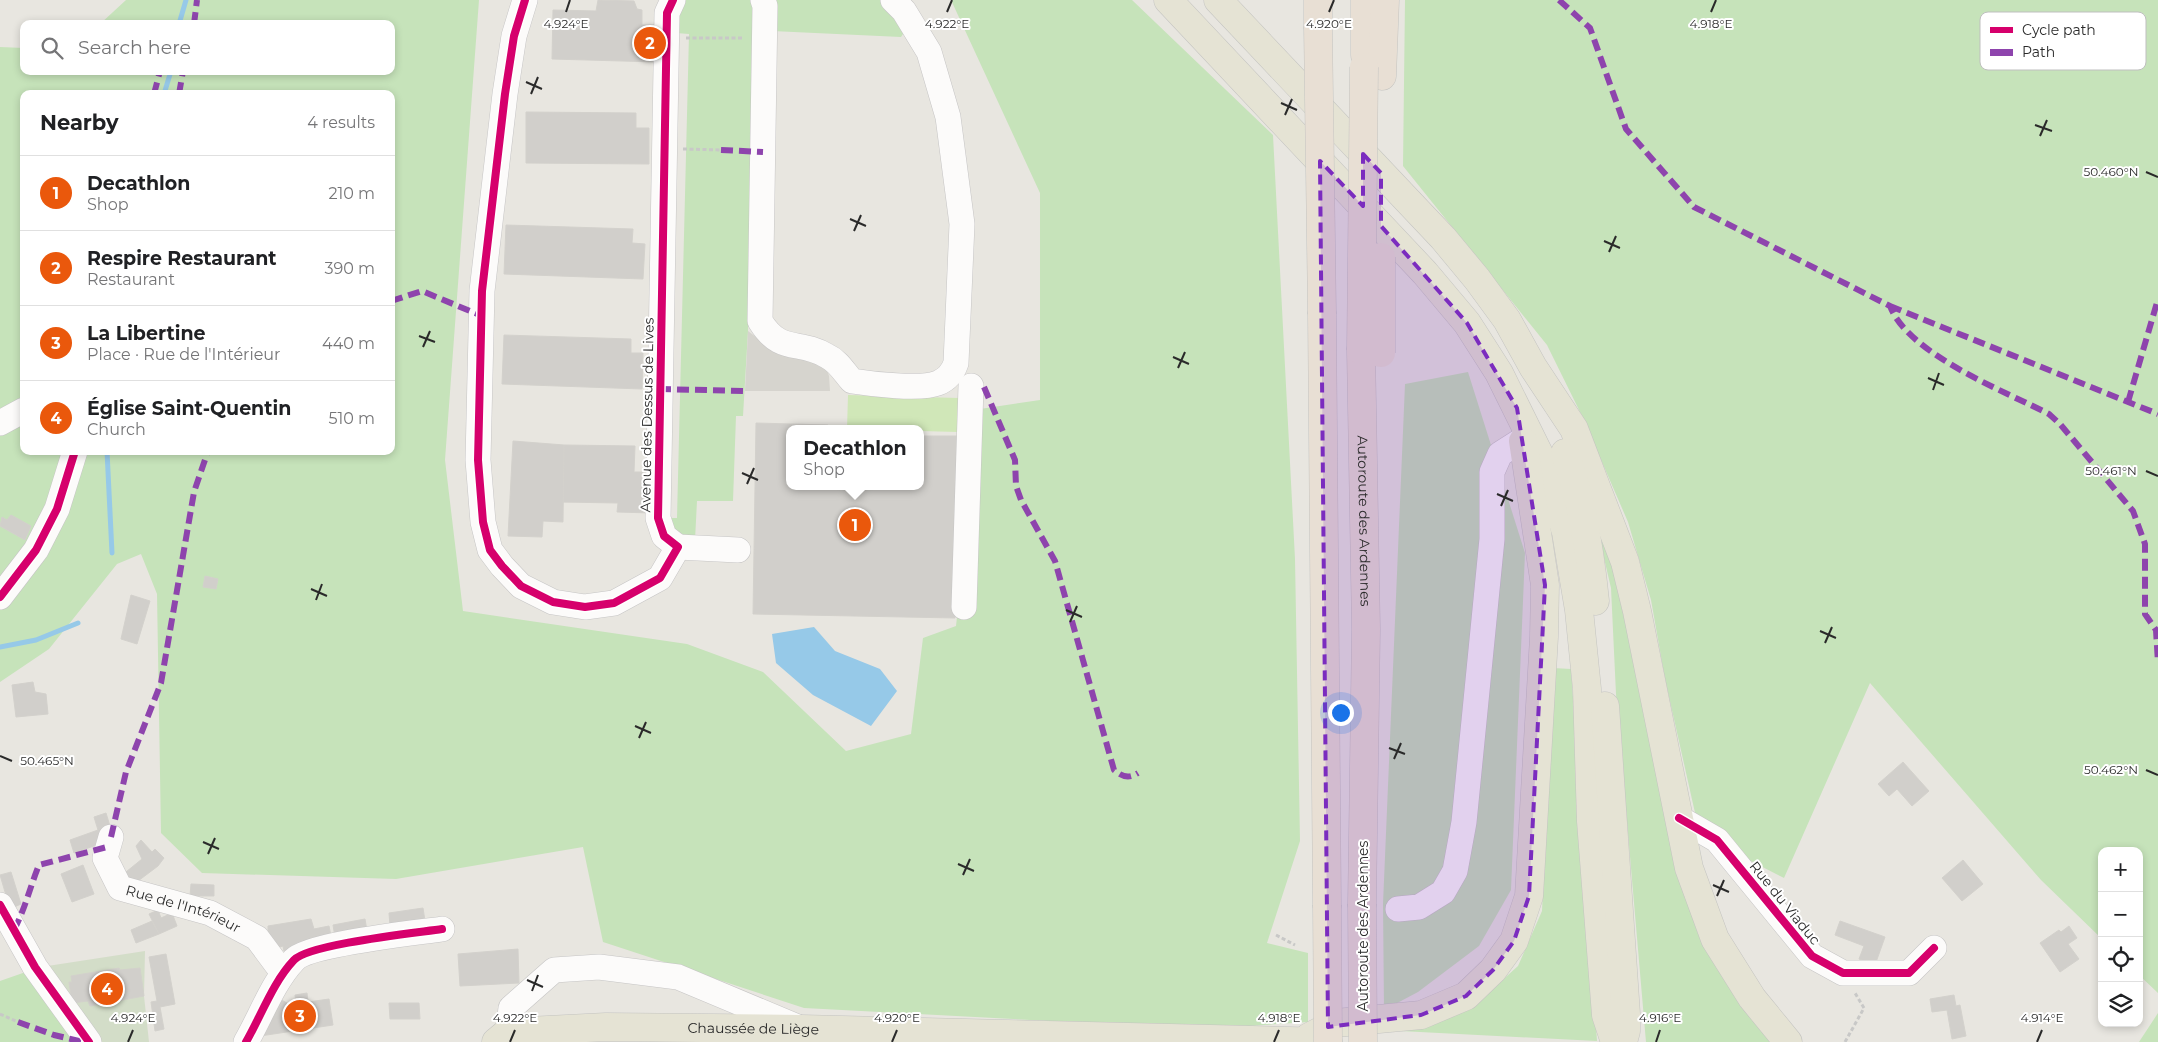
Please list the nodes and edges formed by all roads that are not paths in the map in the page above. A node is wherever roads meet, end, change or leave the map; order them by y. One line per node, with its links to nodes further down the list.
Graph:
1 (525, 0): 18 (street)
2 (673, 0): 18 (street, Avenue des Dessus de Lives)
3 (763, 0): 4 (street)
4 (893, 0)
5 (1168, 0): 13 (main road)
6 (1218, 0): 11 (main road)
7 (1365, 0): 10 (highway, Autoroute des Ardennes)
8 (1385, 0): 10 (highway)
9 (1318, 13): 35 (highway, bridge)
10 (1373, 71): 36 (highway, Autoroute des Ardennes, bridge)
11 (1533, 367): 22 (main road); 29 (main road)
12 (971, 386): 21 (street)
13 (1517, 408): 16 (main road); 29 (main road)
14 (20, 412): 15 (street)
15 (0, 422)
16 (1522, 440): 25 (street); 32 (main road)
17 (74, 455): 20 (street)
18 (678, 547): 19 (street)
19 (738, 550)
20 (0, 597)
21 (964, 607)
22 (1679, 818): 27 (street, Rue du Viaduc); 39 (main road)
23 (111, 837): 28 (street, Rue de l'Intérieur)
24 (0, 905): 33 (street)
25 (1398, 909)
26 (442, 929): 28 (street)
27 (1934, 948)
28 (283, 973): 34 (street)
29 (1616, 1014): 37 (main road); 38 (main road)
30 (802, 1029): 31 (main road, Chaussée de Liège); 31 (street); 32 (main road, Chaussée de Liège)
31 (502, 1037)
32 (1300, 1041): 35 (main road, Chaussée de Liège)
33 (89, 1042)
34 (246, 1042)
35 (1328, 1042)
36 (1364, 1042)
37 (1615, 1042)
38 (1623, 1042)
39 (1788, 1042)

